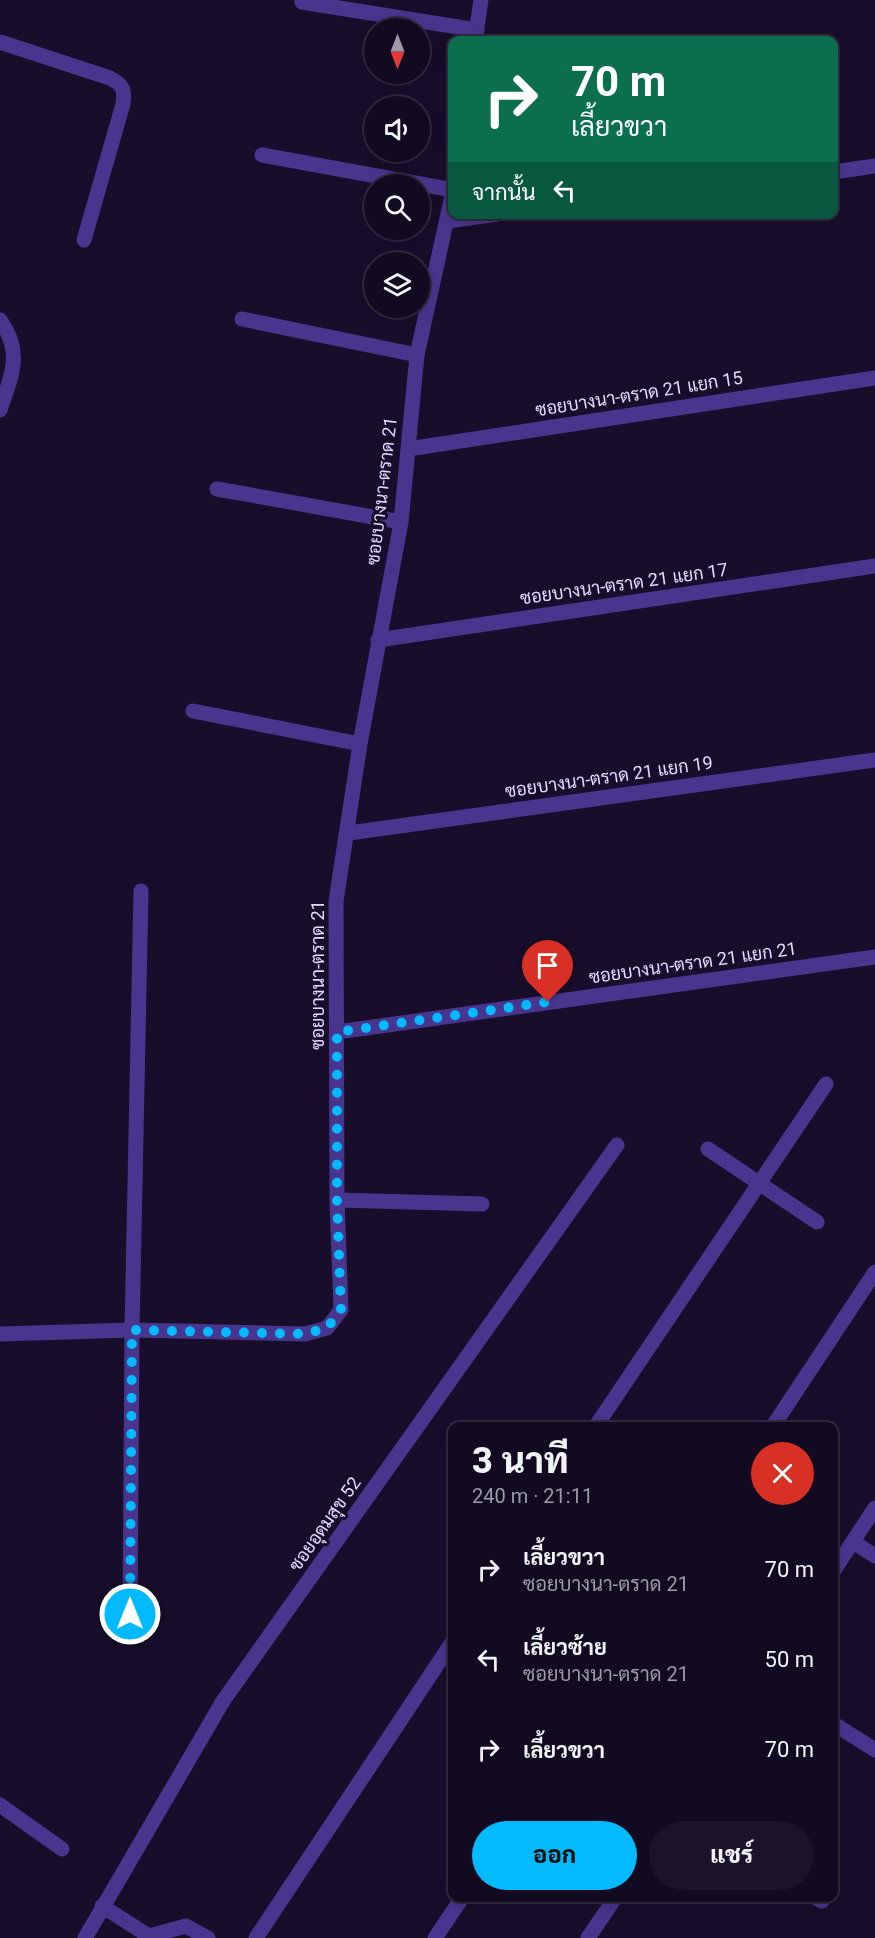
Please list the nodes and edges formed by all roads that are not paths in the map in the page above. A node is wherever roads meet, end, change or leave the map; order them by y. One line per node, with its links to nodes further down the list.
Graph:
1 (481, 0): 3 (street)
2 (302, 2): 3 (street)
3 (476, 35)
4 (0, 42): 11 (street)
5 (262, 155): 8 (street)
6 (875, 166): 7 (street)
7 (838, 171)
8 (448, 189)
9 (462, 219): 10 (street)
10 (448, 221): 14 (street, ซอยบางนา-ตราด 21)
11 (84, 240)
12 (242, 319): 14 (street)
13 (0, 320): 16 (street)
14 (417, 355): 17 (street, ซอยบางนา-ตราด 21)
15 (875, 378): 17 (street, ซอยบางนา-ตราด 21 แยก 15)
16 (0, 410)
17 (408, 449): 19 (street, ซอยบางนา-ตราด 21)
18 (217, 489): 19 (street)
19 (401, 522): 21 (street, ซอยบางนา-ตราด 21)
20 (875, 566): 21 (street, ซอยบางนา-ตราด 21 แยก 17)
21 (378, 640): 23 (street, ซอยบางนา-ตราด 21)
22 (194, 711): 23 (street)
23 (360, 744): 25 (street, ซอยบางนา-ตราด 21)
24 (875, 760): 25 (street, ซอยบางนา-ตราด 21 แยก 19)
25 (348, 833): 28 (street, ซอยบางนา-ตราด 21)
26 (141, 891): 37 (street)
27 (875, 957): 28 (street, ซอยบางนา-ตราด 21 แยก 21)
28 (337, 1032): 33 (street, ซอยบางนา-ตราด 21)
29 (826, 1084): 32 (street)
30 (617, 1145): 53 (street, ซอยอุดมสุข 52)
31 (708, 1149): 32 (street)
32 (758, 1183): 35 (street); 39 (street)
33 (337, 1200): 34 (street); 37 (street, ซอยบางนา-ตราด 21)
34 (482, 1204)
35 (817, 1222)
36 (875, 1272): 40 (street)
37 (132, 1330): 38 (street, ซอยบางนา-ตราด 21); 45 (street)
38 (0, 1335)
39 (599, 1422)
40 (776, 1422)
41 (875, 1508): 42 (street)
42 (853, 1542): 43 (street); 44 (street)
43 (875, 1556)
44 (838, 1564)
45 (130, 1614)
46 (448, 1649): 56 (street)
47 (838, 1727): 48 (street)
48 (875, 1750)
49 (0, 1805): 50 (street)
50 (62, 1849)
51 (459, 1902): 57 (street)
52 (612, 1902): 58 (street)
53 (102, 1906): 54 (street, ซอยอุดมสุข 52); 55 (street)
54 (85, 1938)
55 (208, 1938)
56 (256, 1938)
57 (435, 1938)
58 (588, 1938)

